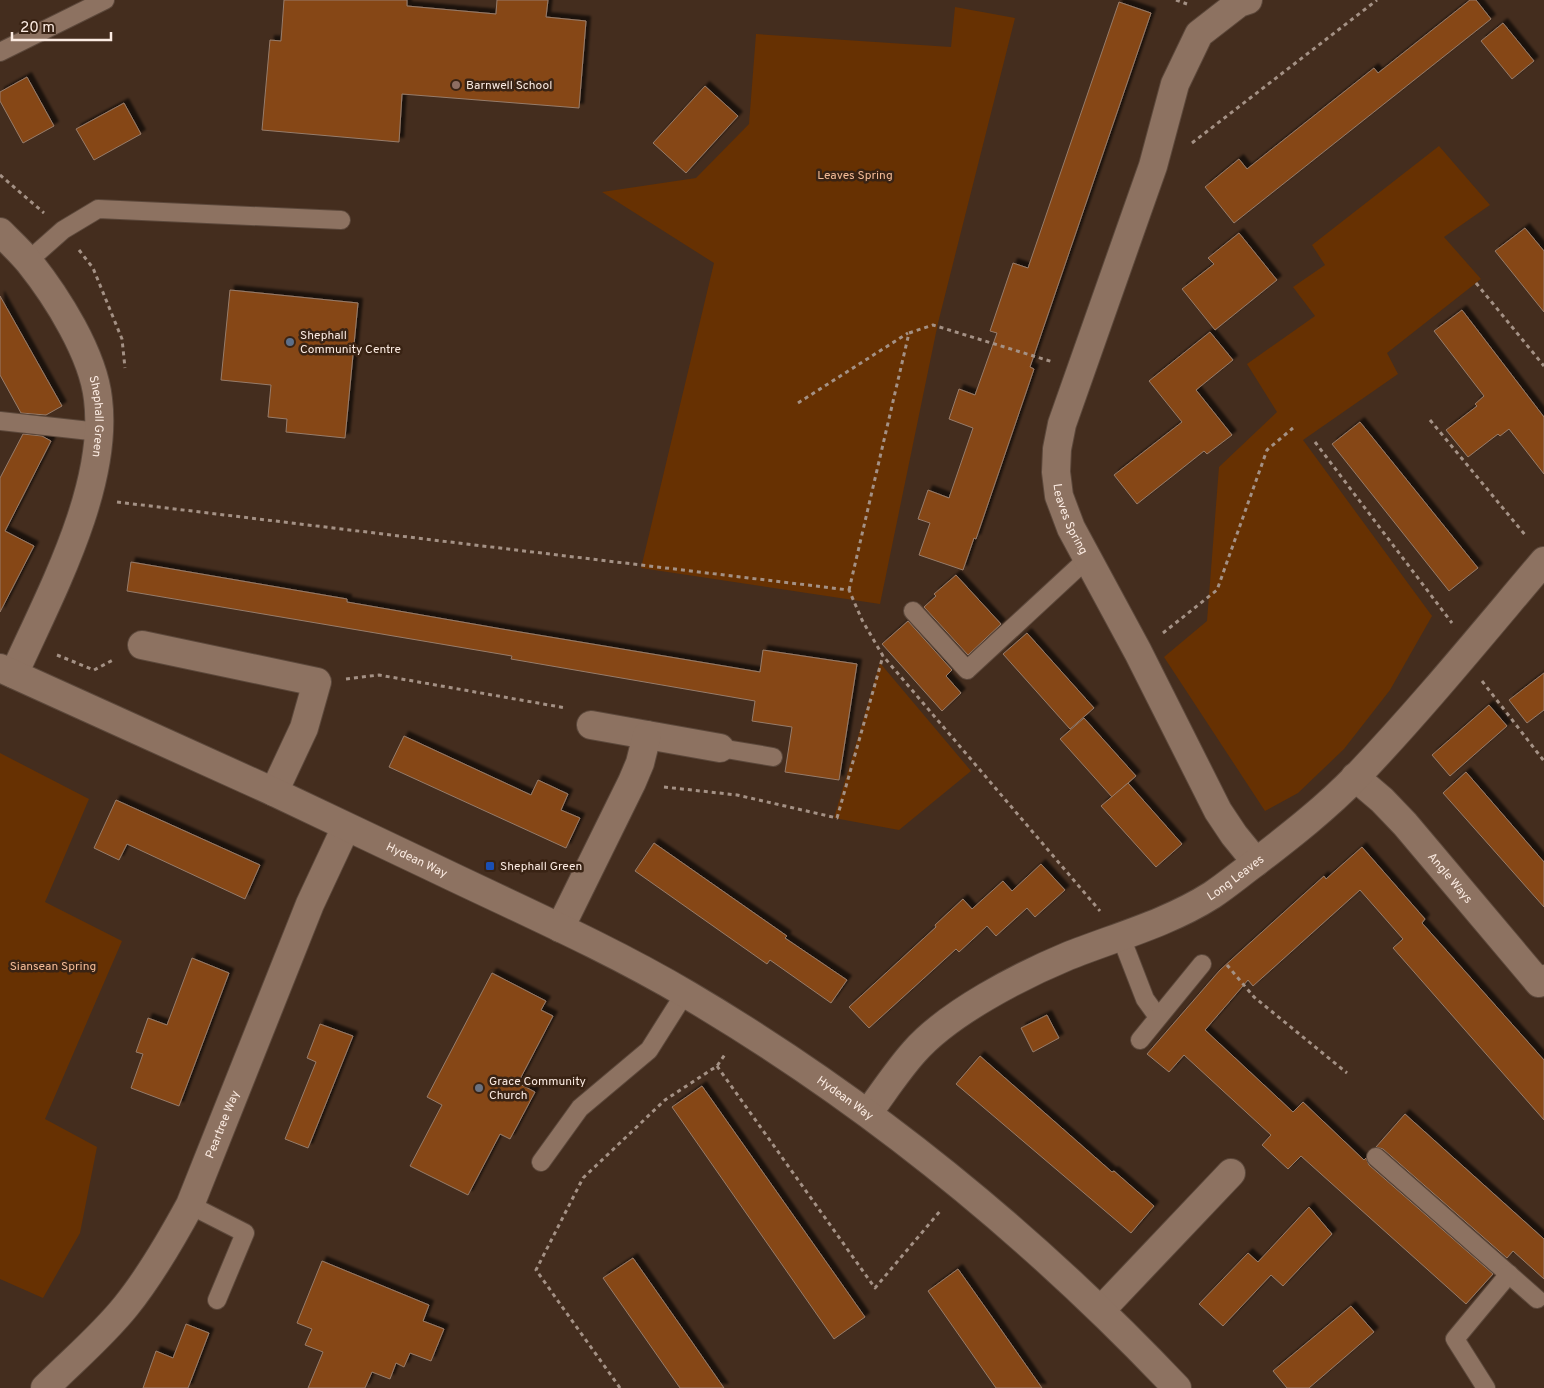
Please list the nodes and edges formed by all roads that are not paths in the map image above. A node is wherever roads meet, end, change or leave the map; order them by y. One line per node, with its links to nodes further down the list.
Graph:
1 (105, 0): 3 (lane)
2 (1248, 0): 10 (street, Leaves Spring)
3 (0, 52)
4 (341, 220): 6 (lane)
5 (0, 232): 6 (street, Shephall Green)
6 (28, 262): 8 (street, Shephall Green)
7 (0, 421): 8 (lane)
8 (99, 432): 13 (street, Shephall Green)
9 (1538, 552): 18 (street, Long Leaves)
10 (1088, 558): 11 (lane); 21 (street, Leaves Spring)
11 (912, 611)
12 (142, 645): 19 (street)
13 (7, 671): 19 (street, Hydean Way)
14 (591, 725): 15 (street)
15 (647, 735): 16 (street); 22 (street)
16 (720, 748): 17 (lane)
17 (773, 758)
18 (1356, 777): 21 (street, Long Leaves); 25 (street, Angle Ways)
19 (274, 792): 20 (street, Hydean Way)
20 (346, 827): 22 (street, Hydean Way); 33 (street, Peartree Way)
21 (1256, 862): 23 (street, Long Leaves)
22 (560, 928): 26 (street, Hydean Way)
23 (1122, 937): 27 (lane); 29 (street, Long Leaves)
24 (1202, 964): 27 (lane)
25 (1542, 984)
26 (685, 993): 29 (street, Hydean Way); 31 (lane)
27 (1158, 1017): 28 (lane)
28 (1140, 1040)
29 (868, 1113): 37 (street, Hydean Way)
30 (1376, 1157): 34 (lane)
31 (541, 1162)
32 (1231, 1173): 37 (street)
33 (190, 1205): 36 (lane); 38 (street, Peartree Way)
34 (1509, 1274): 35 (lane); 40 (lane)
35 (1537, 1299)
36 (217, 1300)
37 (1101, 1310): 39 (street, Hydean Way)
38 (45, 1388)
39 (1178, 1388)
40 (1486, 1388)

